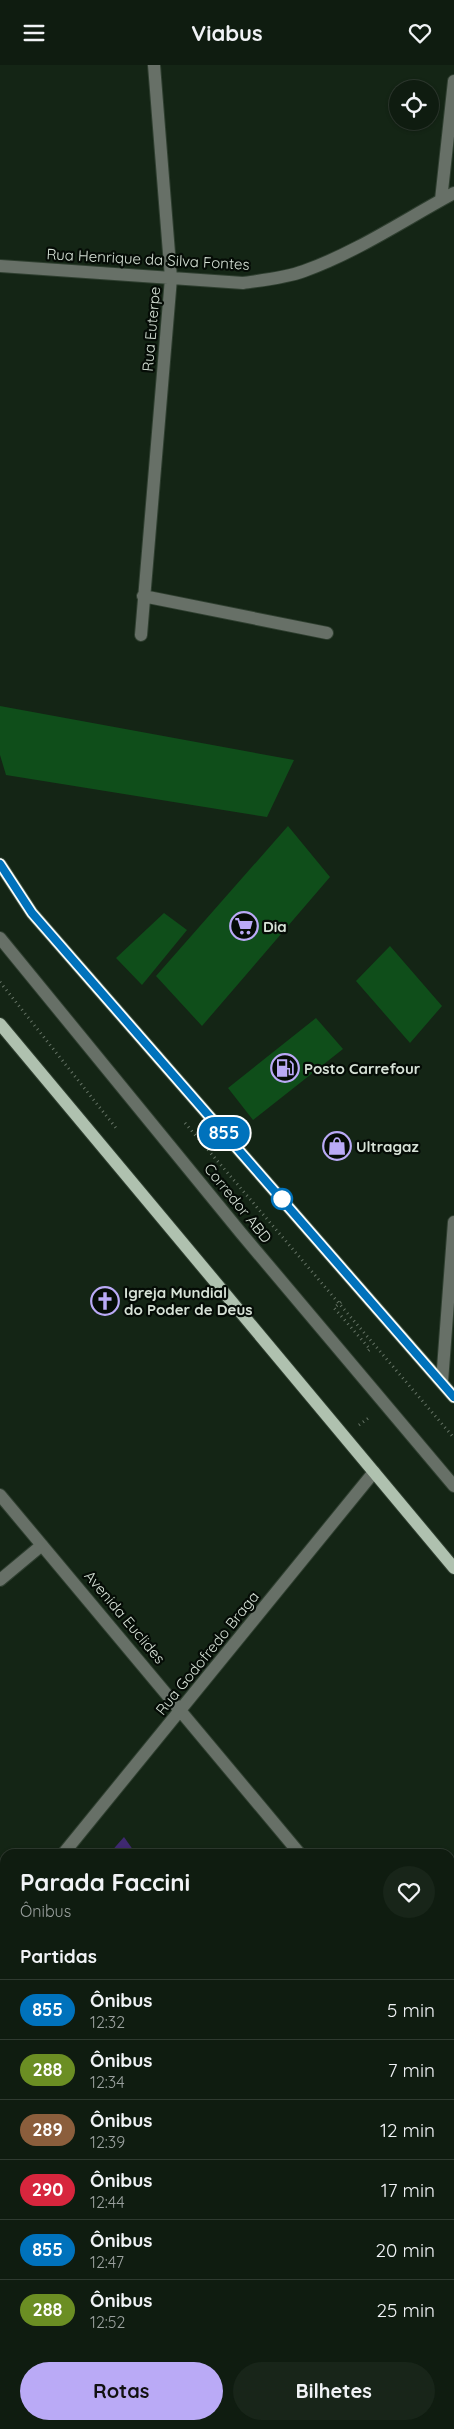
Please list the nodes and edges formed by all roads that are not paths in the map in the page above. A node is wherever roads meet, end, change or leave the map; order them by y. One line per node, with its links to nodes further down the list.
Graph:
1 (154, 65): 6 (street, Rua Euterpe)
2 (454, 81): 4 (street)
3 (454, 193): 4 (street, Rua Henrique da Silva Fontes)
4 (441, 200): 6 (street, Rua Henrique da Silva Fontes)
5 (0, 266): 6 (street, Rua Henrique da Silva Fontes)
6 (171, 278): 7 (street, Rua Euterpe)
7 (144, 596): 8 (street); 9 (street, Rua Euterpe)
8 (327, 633)
9 (141, 635)
10 (0, 864): 14 (main road)
11 (0, 937): 17 (street, Corredor ABD)
12 (0, 1025): 16 (main road)
13 (454, 1223): 14 (street)
14 (442, 1382): 15 (main road)
15 (454, 1397)
16 (374, 1472): 20 (main road); 22 (street, Rua Godofredo Braga)
17 (454, 1485)
18 (0, 1495): 19 (street, Avenida Euclides)
19 (42, 1545): 21 (street); 22 (street, Avenida Euclides)
20 (454, 1568)
21 (0, 1579)
22 (182, 1710): 23 (street, Rua Godofredo Braga); 24 (street, Avenida Euclides)
23 (68, 1849)
24 (296, 1849)

